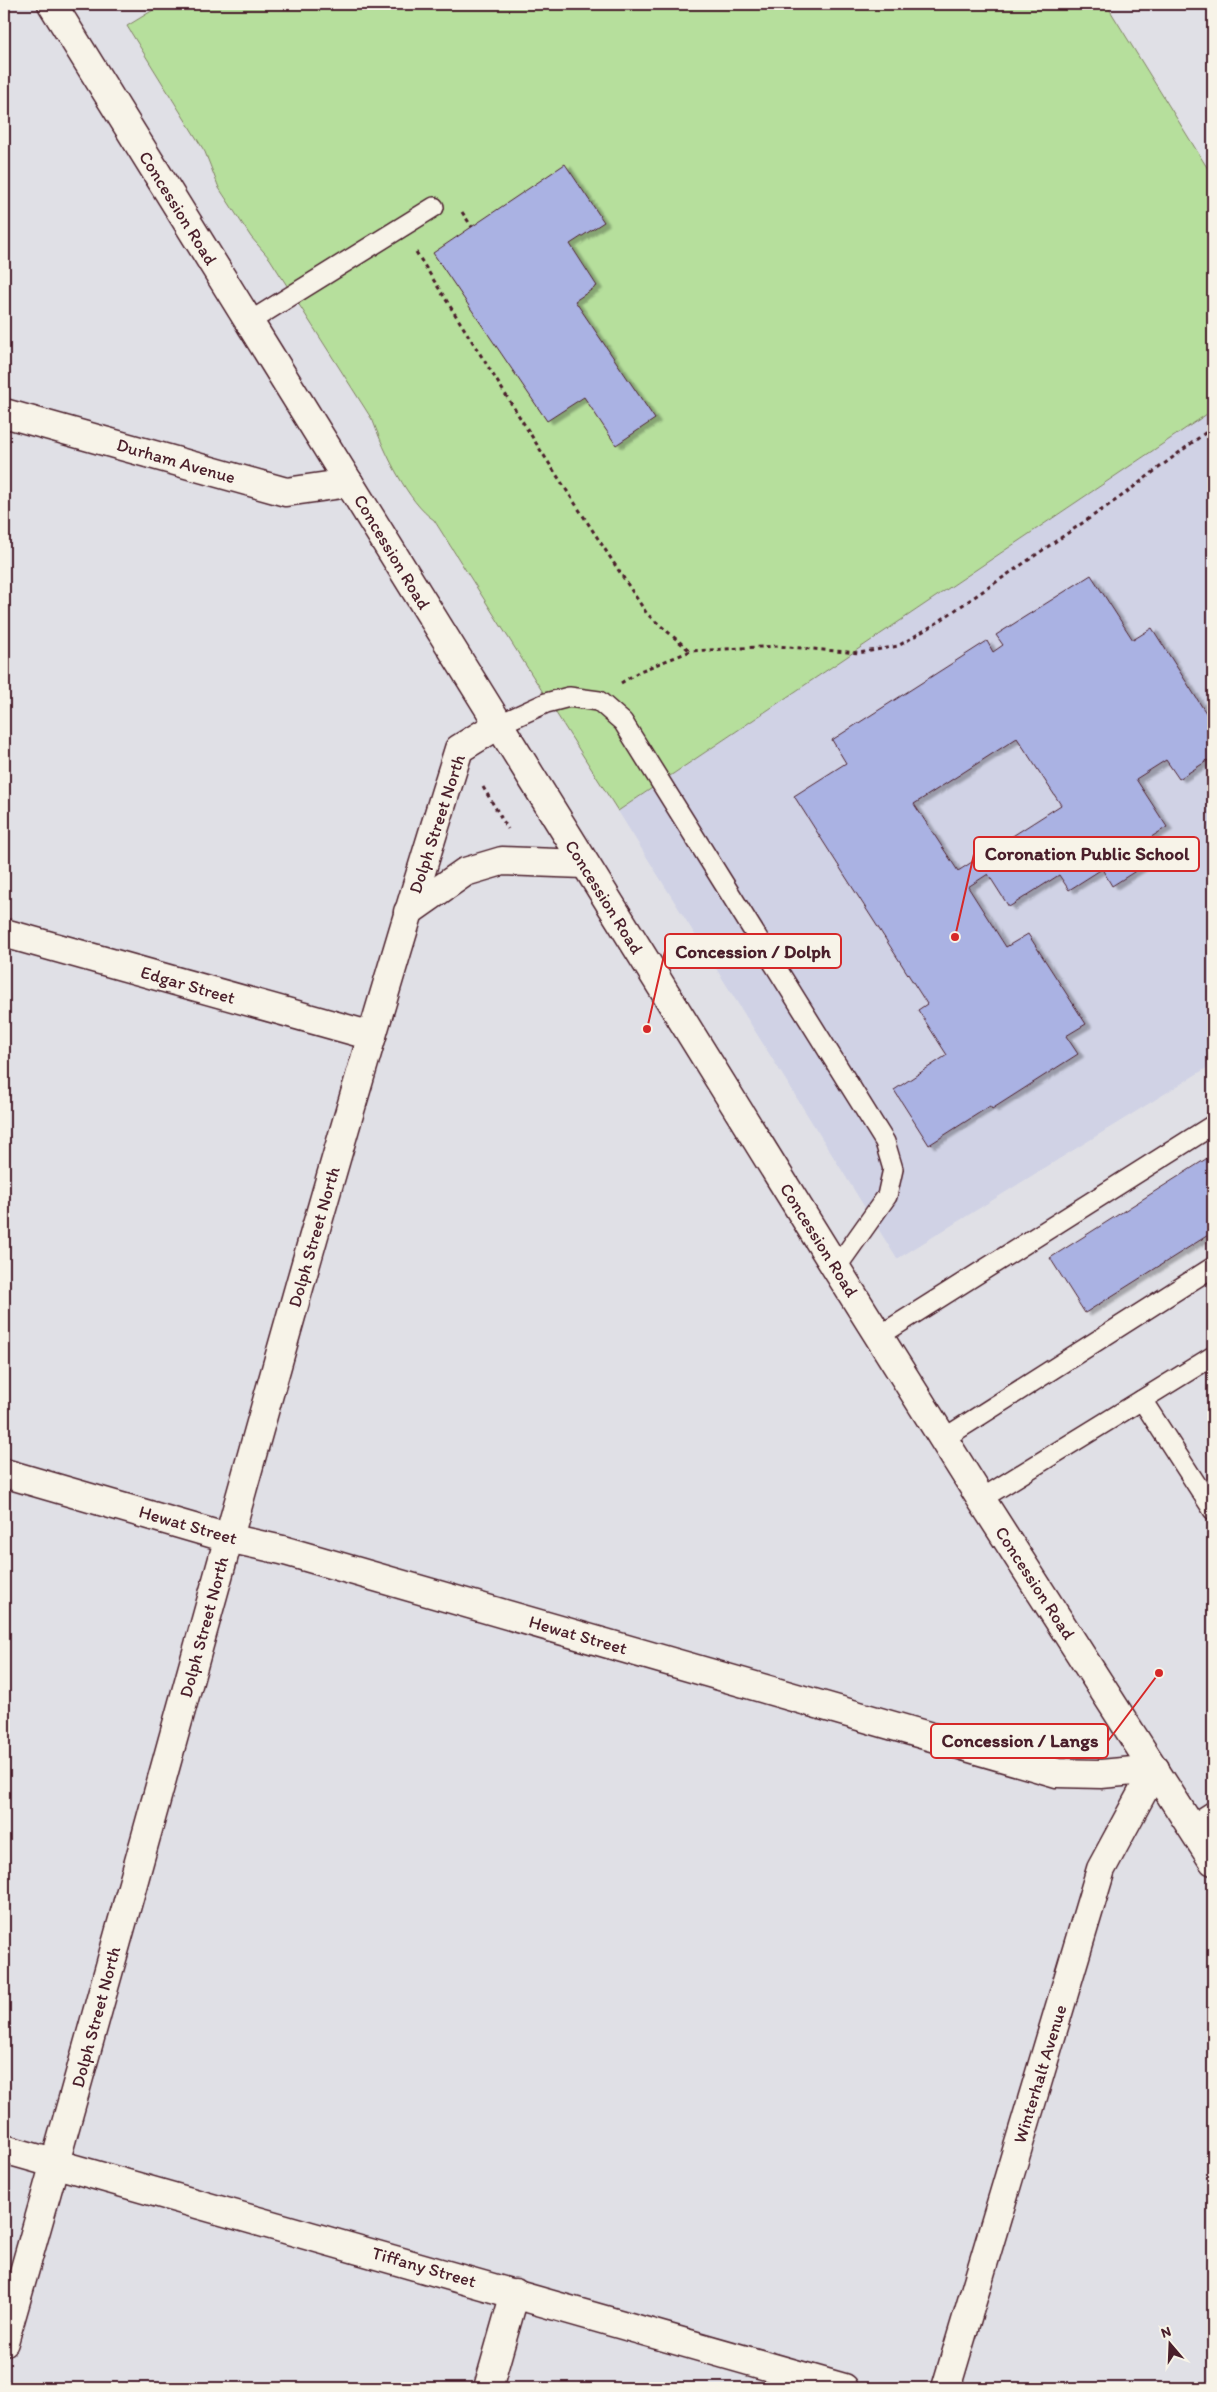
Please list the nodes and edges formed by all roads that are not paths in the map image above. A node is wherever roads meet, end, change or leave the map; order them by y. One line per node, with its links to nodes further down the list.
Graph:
1 (52, 4): 3 (street, Concession Road)
2 (434, 207): 3 (lane)
3 (249, 322): 5 (street, Concession Road)
4 (4, 413): 5 (street, Durham Avenue)
5 (349, 483): 6 (street, Concession Road)
6 (498, 726): 7 (street, Concession Road); 8 (street, Dolph Street North); 13 (lane)
7 (584, 864): 8 (street, Dolph Street North); 13 (street, Concession Road)
8 (408, 912): 10 (street, Dolph Street North)
9 (4, 933): 10 (street, Edgar Street)
10 (372, 1036): 21 (street, Dolph Street North)
11 (1213, 1125): 14 (lane)
12 (1213, 1267): 17 (lane)
13 (836, 1268): 14 (street, Concession Road)
14 (879, 1336): 17 (street, Concession Road)
15 (1213, 1356): 16 (lane)
16 (1142, 1400): 19 (lane); 20 (lane)
17 (943, 1439): 19 (street, Concession Road)
18 (4, 1473): 21 (street, Hewat Street)
19 (981, 1500): 22 (street, Concession Road)
20 (1213, 1510)
21 (228, 1538): 22 (street, Hewat Street); 27 (street, Dolph Street North)
22 (1155, 1770): 24 (street, Concession Road); 32 (street, Winterhalt Avenue)
23 (1213, 1811): 24 (lane)
24 (1191, 1825): 25 (street, Concession Road)
25 (1213, 1861)
26 (4, 2149): 27 (street, Tiffany Street)
27 (55, 2163): 28 (street, Tiffany Street); 29 (street, Dolph Street North)
28 (515, 2293): 30 (street); 31 (street, Tiffany Street)
29 (4, 2342)
30 (488, 2388)
31 (844, 2388)
32 (946, 2388)

